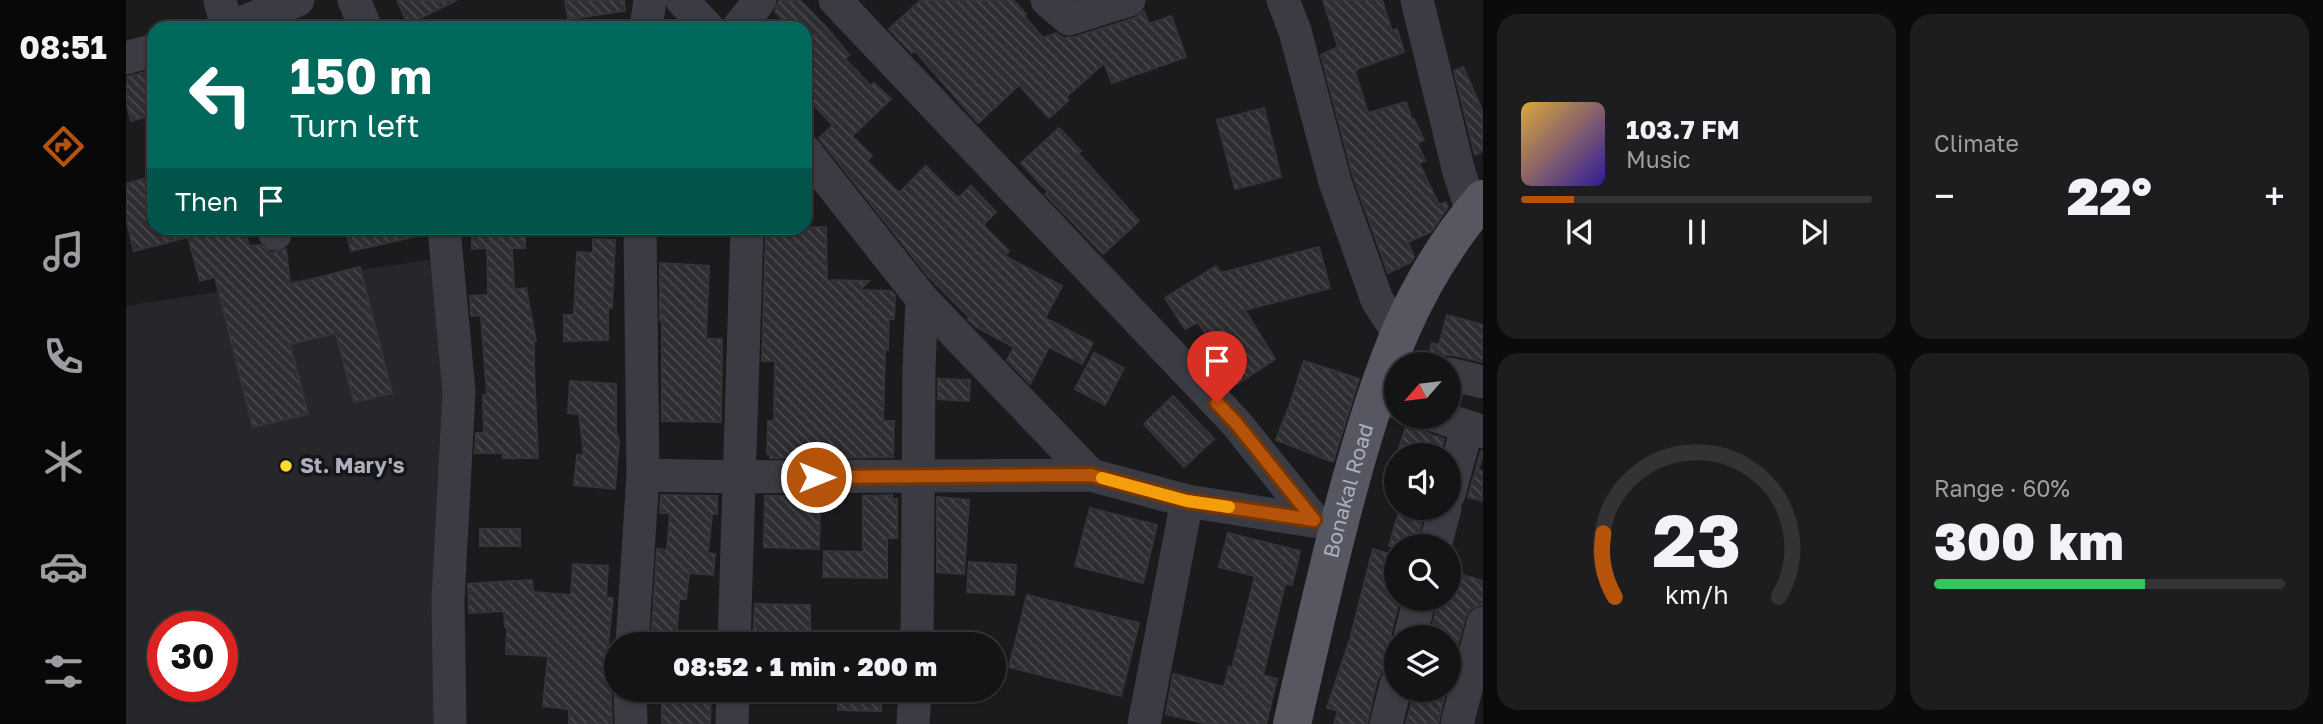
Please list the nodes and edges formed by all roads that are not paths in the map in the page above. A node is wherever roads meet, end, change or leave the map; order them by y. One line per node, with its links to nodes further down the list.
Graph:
1 (220, 0): 12 (street)
2 (299, 0): 13 (street)
3 (354, 0): 14 (street)
4 (650, 0): 15 (street)
5 (682, 0): 16 (street)
6 (760, 0): 17 (street)
7 (835, 0): 39 (street)
8 (1047, 0): 9 (street)
9 (1129, 0)
10 (1283, 0): 26 (street)
11 (1417, 0): 21 (street)
12 (226, 21)
13 (246, 21)
14 (363, 21)
15 (647, 21)
16 (702, 21)
17 (744, 21)
18 (147, 52): 19 (street)
19 (126, 58)
20 (812, 160): 25 (street)
21 (1480, 220): 27 (main road, Bonakal Road)
22 (445, 235): 48 (street)
23 (640, 235): 34 (street)
24 (747, 235): 36 (street)
25 (922, 299): 35 (street); 37 (street)
26 (1405, 352)
27 (1407, 352)
28 (1461, 377): 29 (street)
29 (1483, 382)
30 (1384, 384): 39 (main road, Bonakal Road)
31 (1388, 429): 54 (main road, Bonakal Road)
32 (1475, 430): 33 (street)
33 (1461, 464)
34 (643, 475): 36 (street); 41 (street)
35 (1091, 475): 37 (street); 38 (street)
36 (739, 477): 37 (street); 42 (street)
37 (919, 477): 43 (street)
38 (1187, 501): 39 (street); 52 (street)
39 (1326, 523): 53 (main road, Bonakal Road)
40 (1483, 623): 56 (street)
41 (633, 632)
42 (734, 632)
43 (917, 632)
44 (630, 702): 49 (street)
45 (733, 702): 50 (street)
46 (914, 702): 51 (street)
47 (1392, 702): 55 (street)
48 (450, 724)
49 (631, 724)
50 (732, 724)
51 (913, 724)
52 (1143, 724)
53 (1292, 724)
54 (1319, 724)
55 (1386, 724)
56 (1457, 724)

